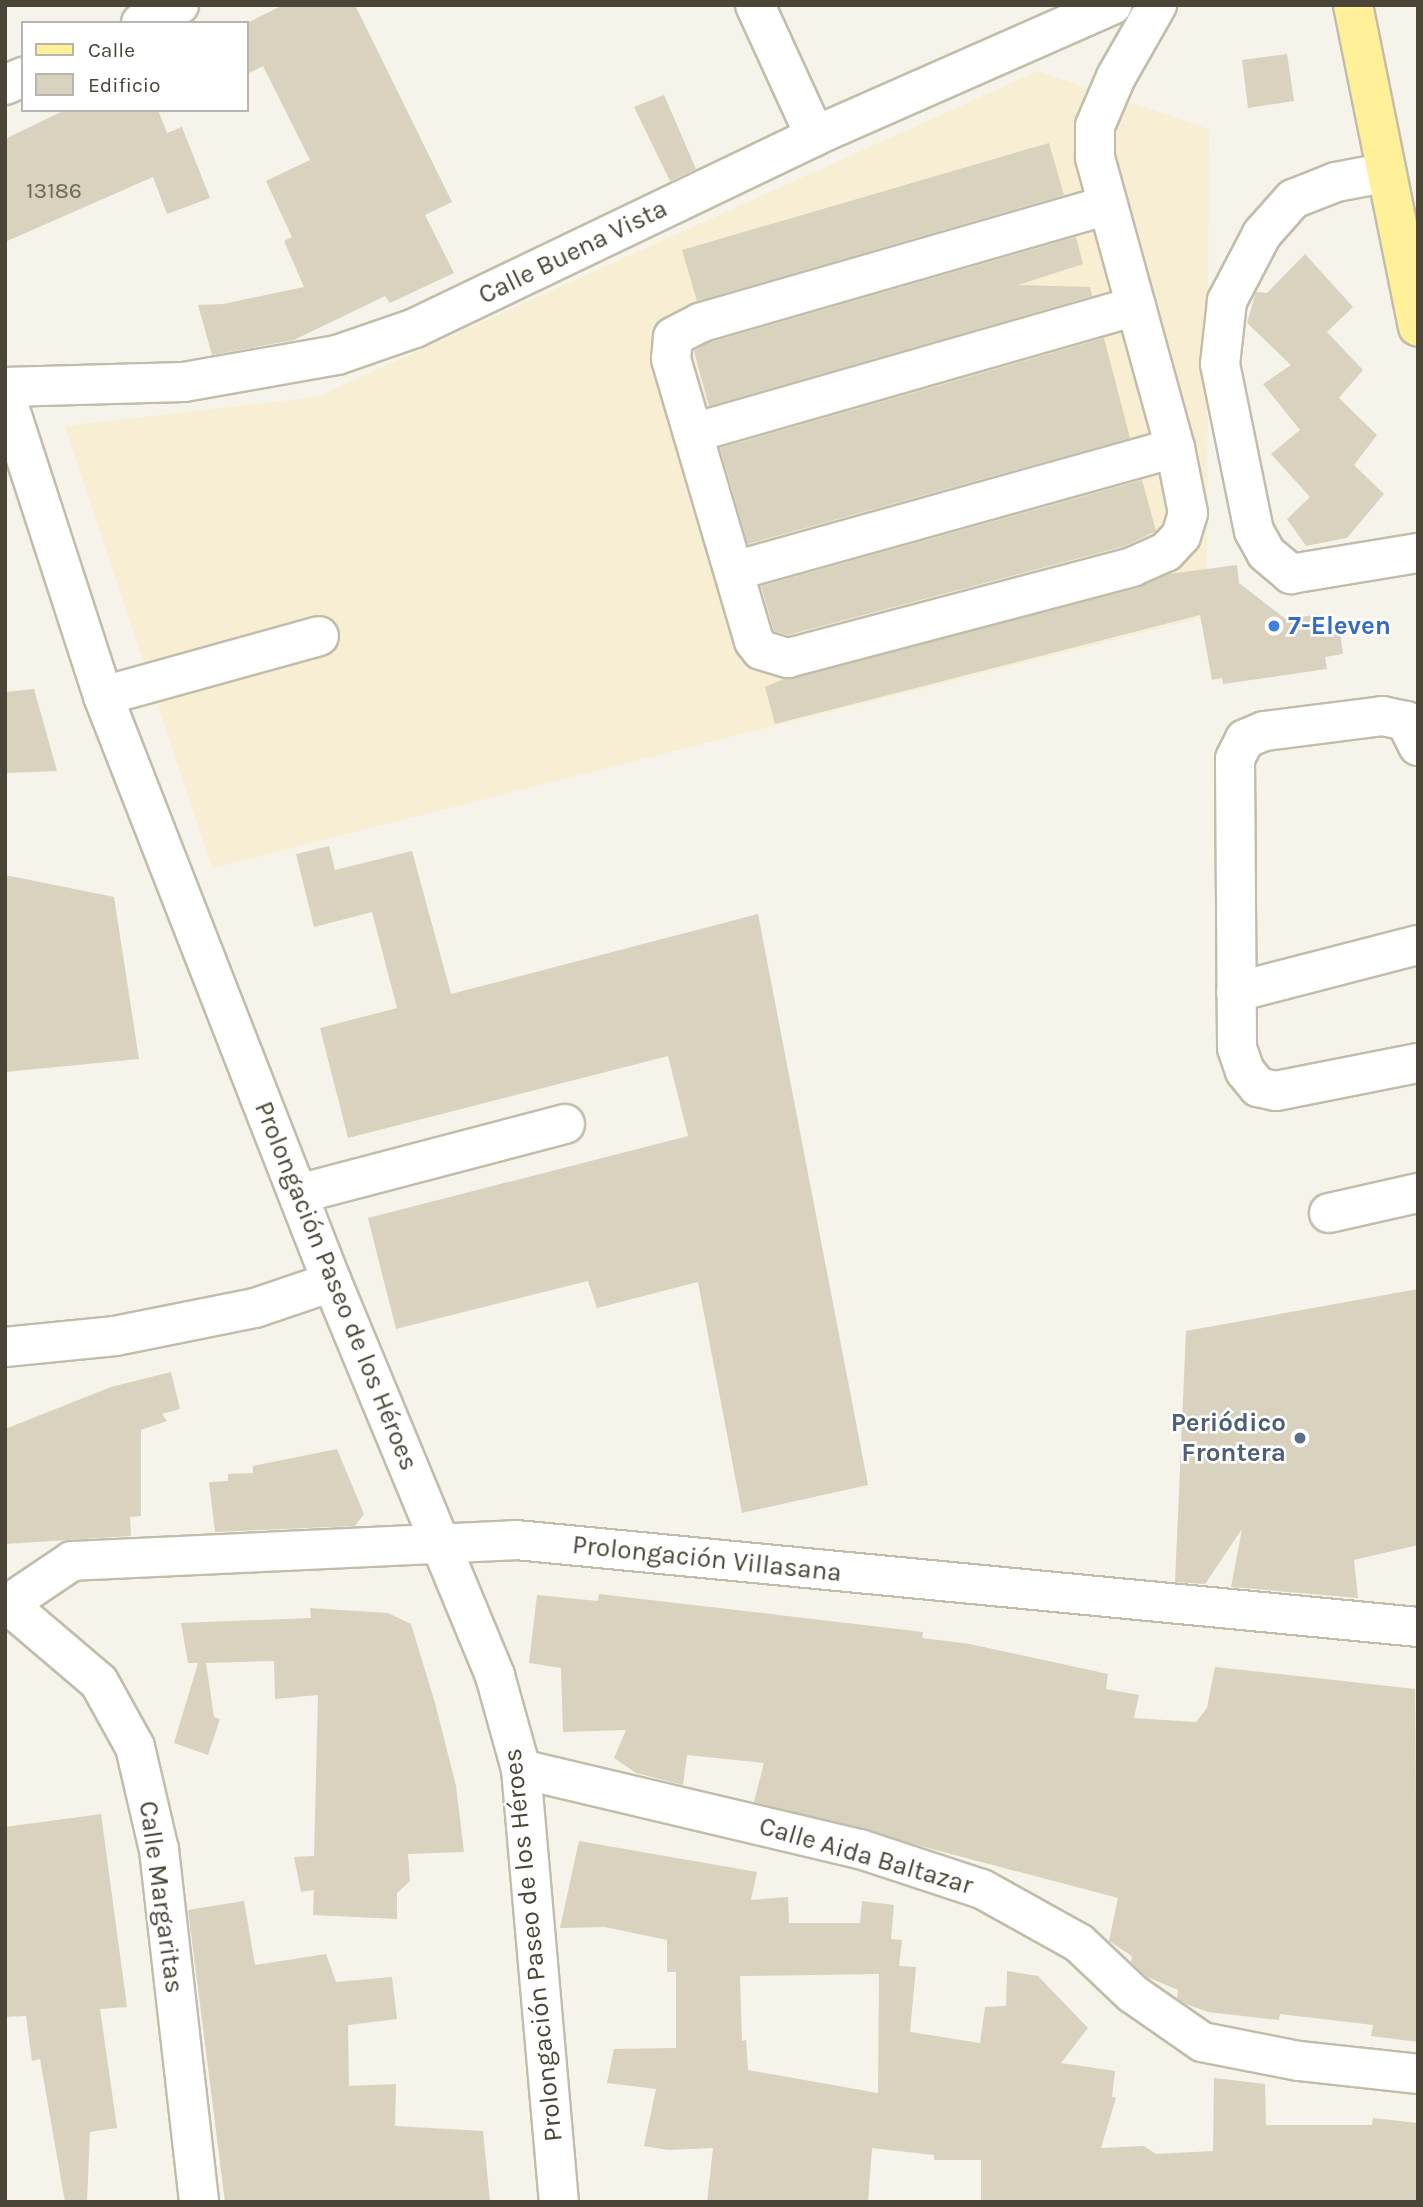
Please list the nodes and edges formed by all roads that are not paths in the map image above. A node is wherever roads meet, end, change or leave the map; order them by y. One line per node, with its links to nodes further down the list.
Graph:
1 (178, 5): 6 (street)
2 (755, 5): 9 (street)
3 (1112, 5): 9 (street, Calle Buena Vista)
4 (1157, 5): 11 (street)
5 (1353, 5): 10 (main road)
6 (145, 21)
7 (21, 78): 8 (street)
8 (5, 85)
9 (815, 136): 14 (street, Calle Buena Vista)
10 (1384, 173): 13 (main road); 18 (street)
11 (1108, 205): 12 (street); 16 (street)
12 (1136, 306): 16 (street); 17 (street)
13 (1418, 326)
14 (5, 387)
15 (5, 394): 21 (street, Prolongación Paseo de los Héroes)
16 (693, 433): 19 (street)
17 (1175, 448): 19 (street); 19 (street)
18 (1418, 553)
19 (734, 571)
20 (319, 636): 21 (street)
21 (103, 696): 28 (street, Prolongación Paseo de los Héroes)
22 (1418, 746): 24 (street)
23 (1418, 945): 24 (street)
24 (1236, 992): 25 (street)
25 (1418, 1063)
26 (565, 1124): 28 (street)
27 (1418, 1193): 29 (street)
28 (298, 1194): 30 (street, Prolongación Paseo de los Héroes)
29 (1329, 1213)
30 (332, 1282): 31 (street); 32 (street, Prolongación Paseo de los Héroes)
31 (5, 1346)
32 (441, 1544): 33 (street, Prolongación Villasana); 34 (street, Prolongación Villasana); 35 (street, Prolongación Paseo de los Héroes)
33 (7, 1603): 37 (street, Calle Margaritas)
34 (1418, 1627)
35 (521, 1769): 36 (street, Calle Aida Baltazar); 38 (street, Prolongación Paseo de los Héroes)
36 (1418, 2074)
37 (199, 2202)
38 (559, 2202)

